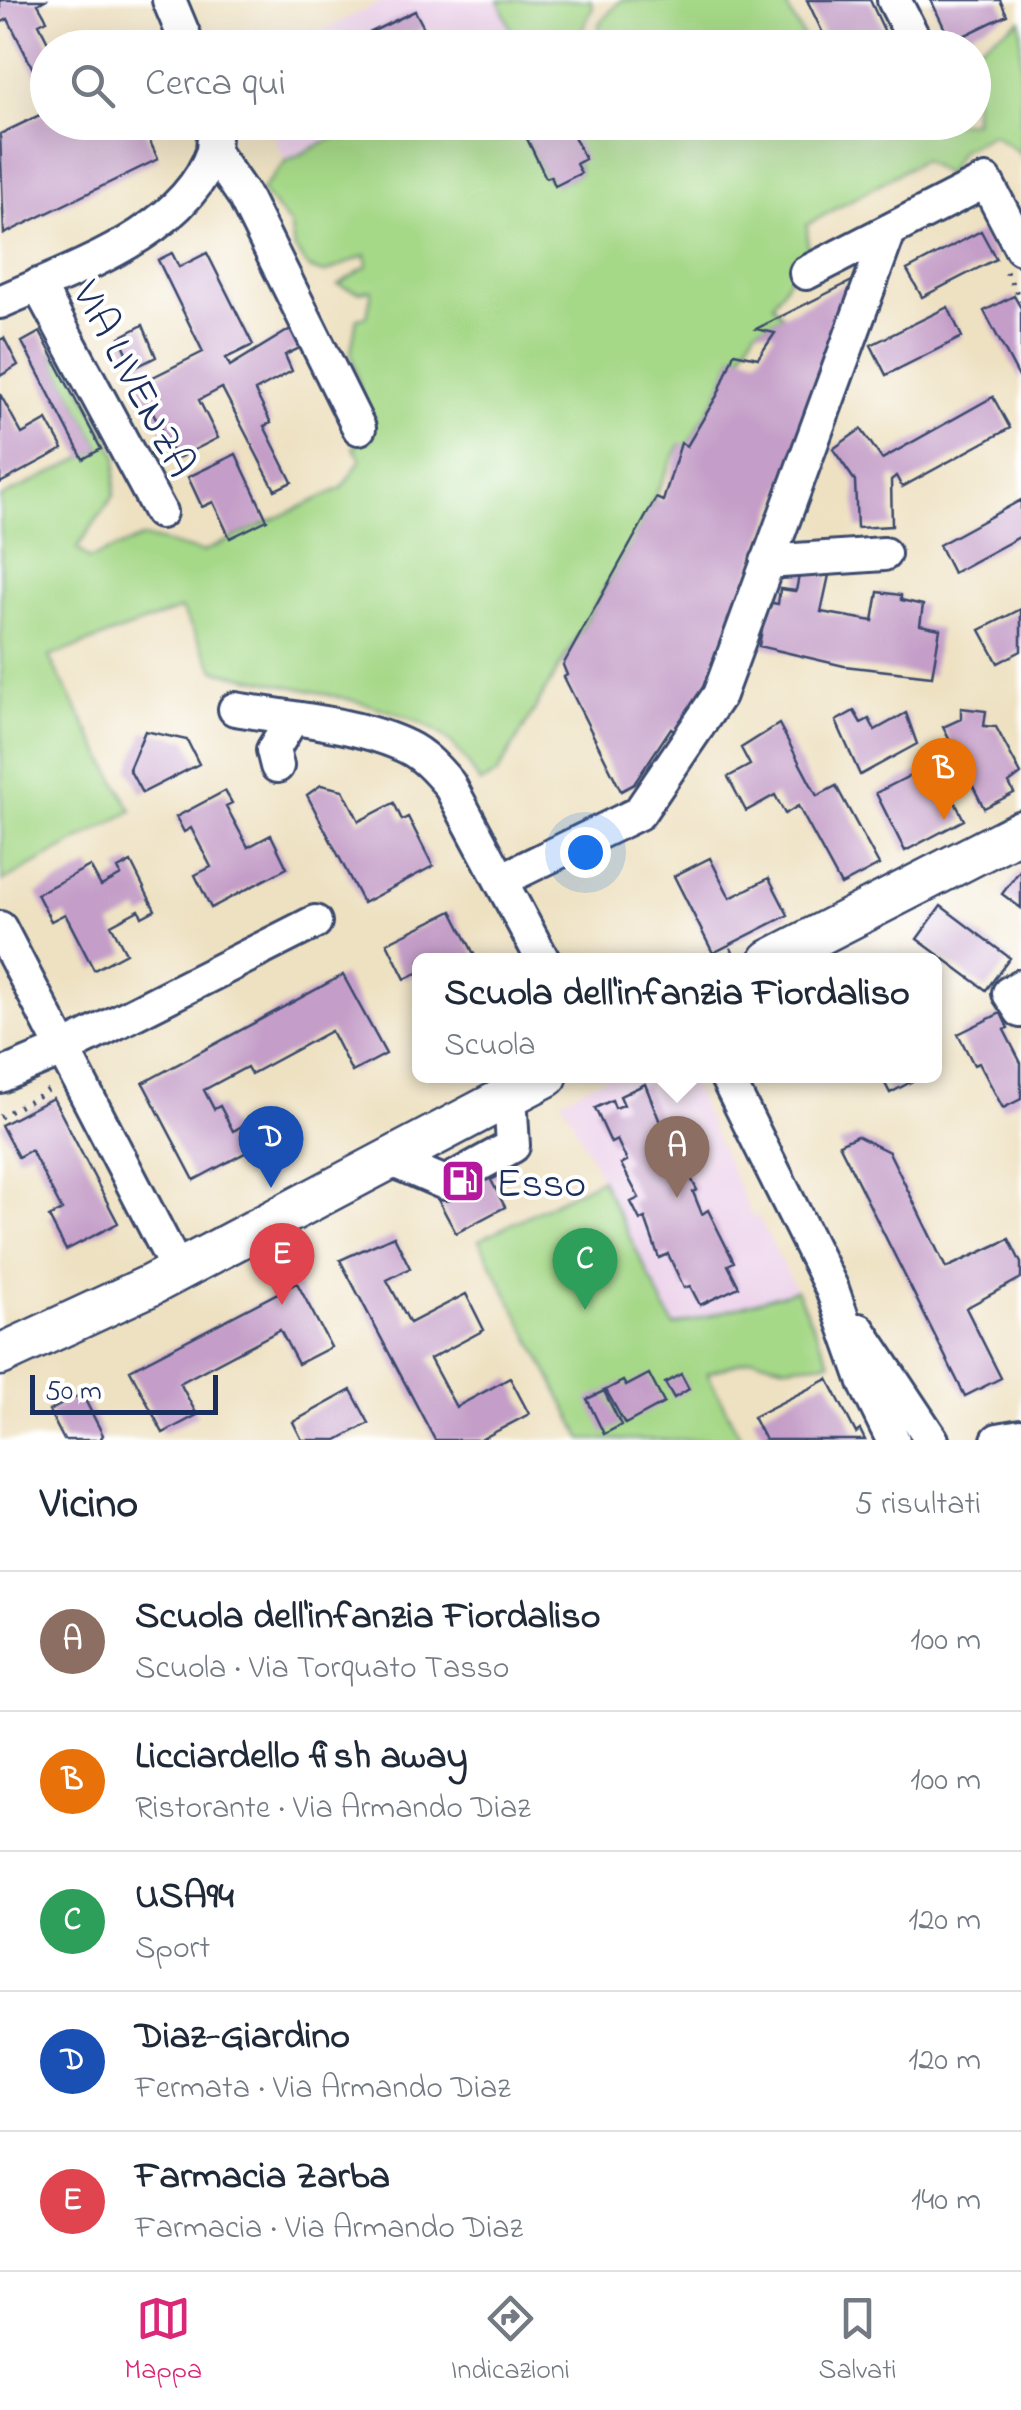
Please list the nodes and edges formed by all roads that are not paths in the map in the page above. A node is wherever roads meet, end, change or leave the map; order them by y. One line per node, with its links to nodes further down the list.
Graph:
1 (169, 0): 3 (street)
2 (894, 0): 4 (street)
3 (181, 30)
4 (909, 30)
5 (213, 140): 10 (street)
6 (216, 140): 12 (street)
7 (889, 232): 8 (street); 9 (street); 15 (street)
8 (1021, 248)
9 (806, 273)
10 (38, 285): 11 (street); 13 (street, VIA LIVENZA)
11 (0, 302)
12 (359, 428)
13 (160, 512)
14 (884, 554): 15 (street)
15 (767, 562): 20 (street)
16 (235, 709): 17 (street)
17 (292, 719): 18 (street); 20 (street)
18 (268, 757)
19 (1021, 831): 24 (main road)
20 (502, 880): 23 (street)
21 (315, 922): 27 (street)
22 (0, 928): 27 (street)
23 (539, 953)
24 (784, 953)
25 (1021, 986): 26 (street)
26 (1021, 1012)
27 (62, 1050): 28 (street); 31 (street)
28 (0, 1076)
29 (533, 1083): 31 (main road)
30 (729, 1083): 32 (street)
31 (178, 1271): 33 (main road)
32 (832, 1289): 35 (street); 36 (street)
33 (6, 1355)
34 (1021, 1436): 37 (street)
35 (893, 1440)
36 (932, 1440)
37 (998, 1440)

